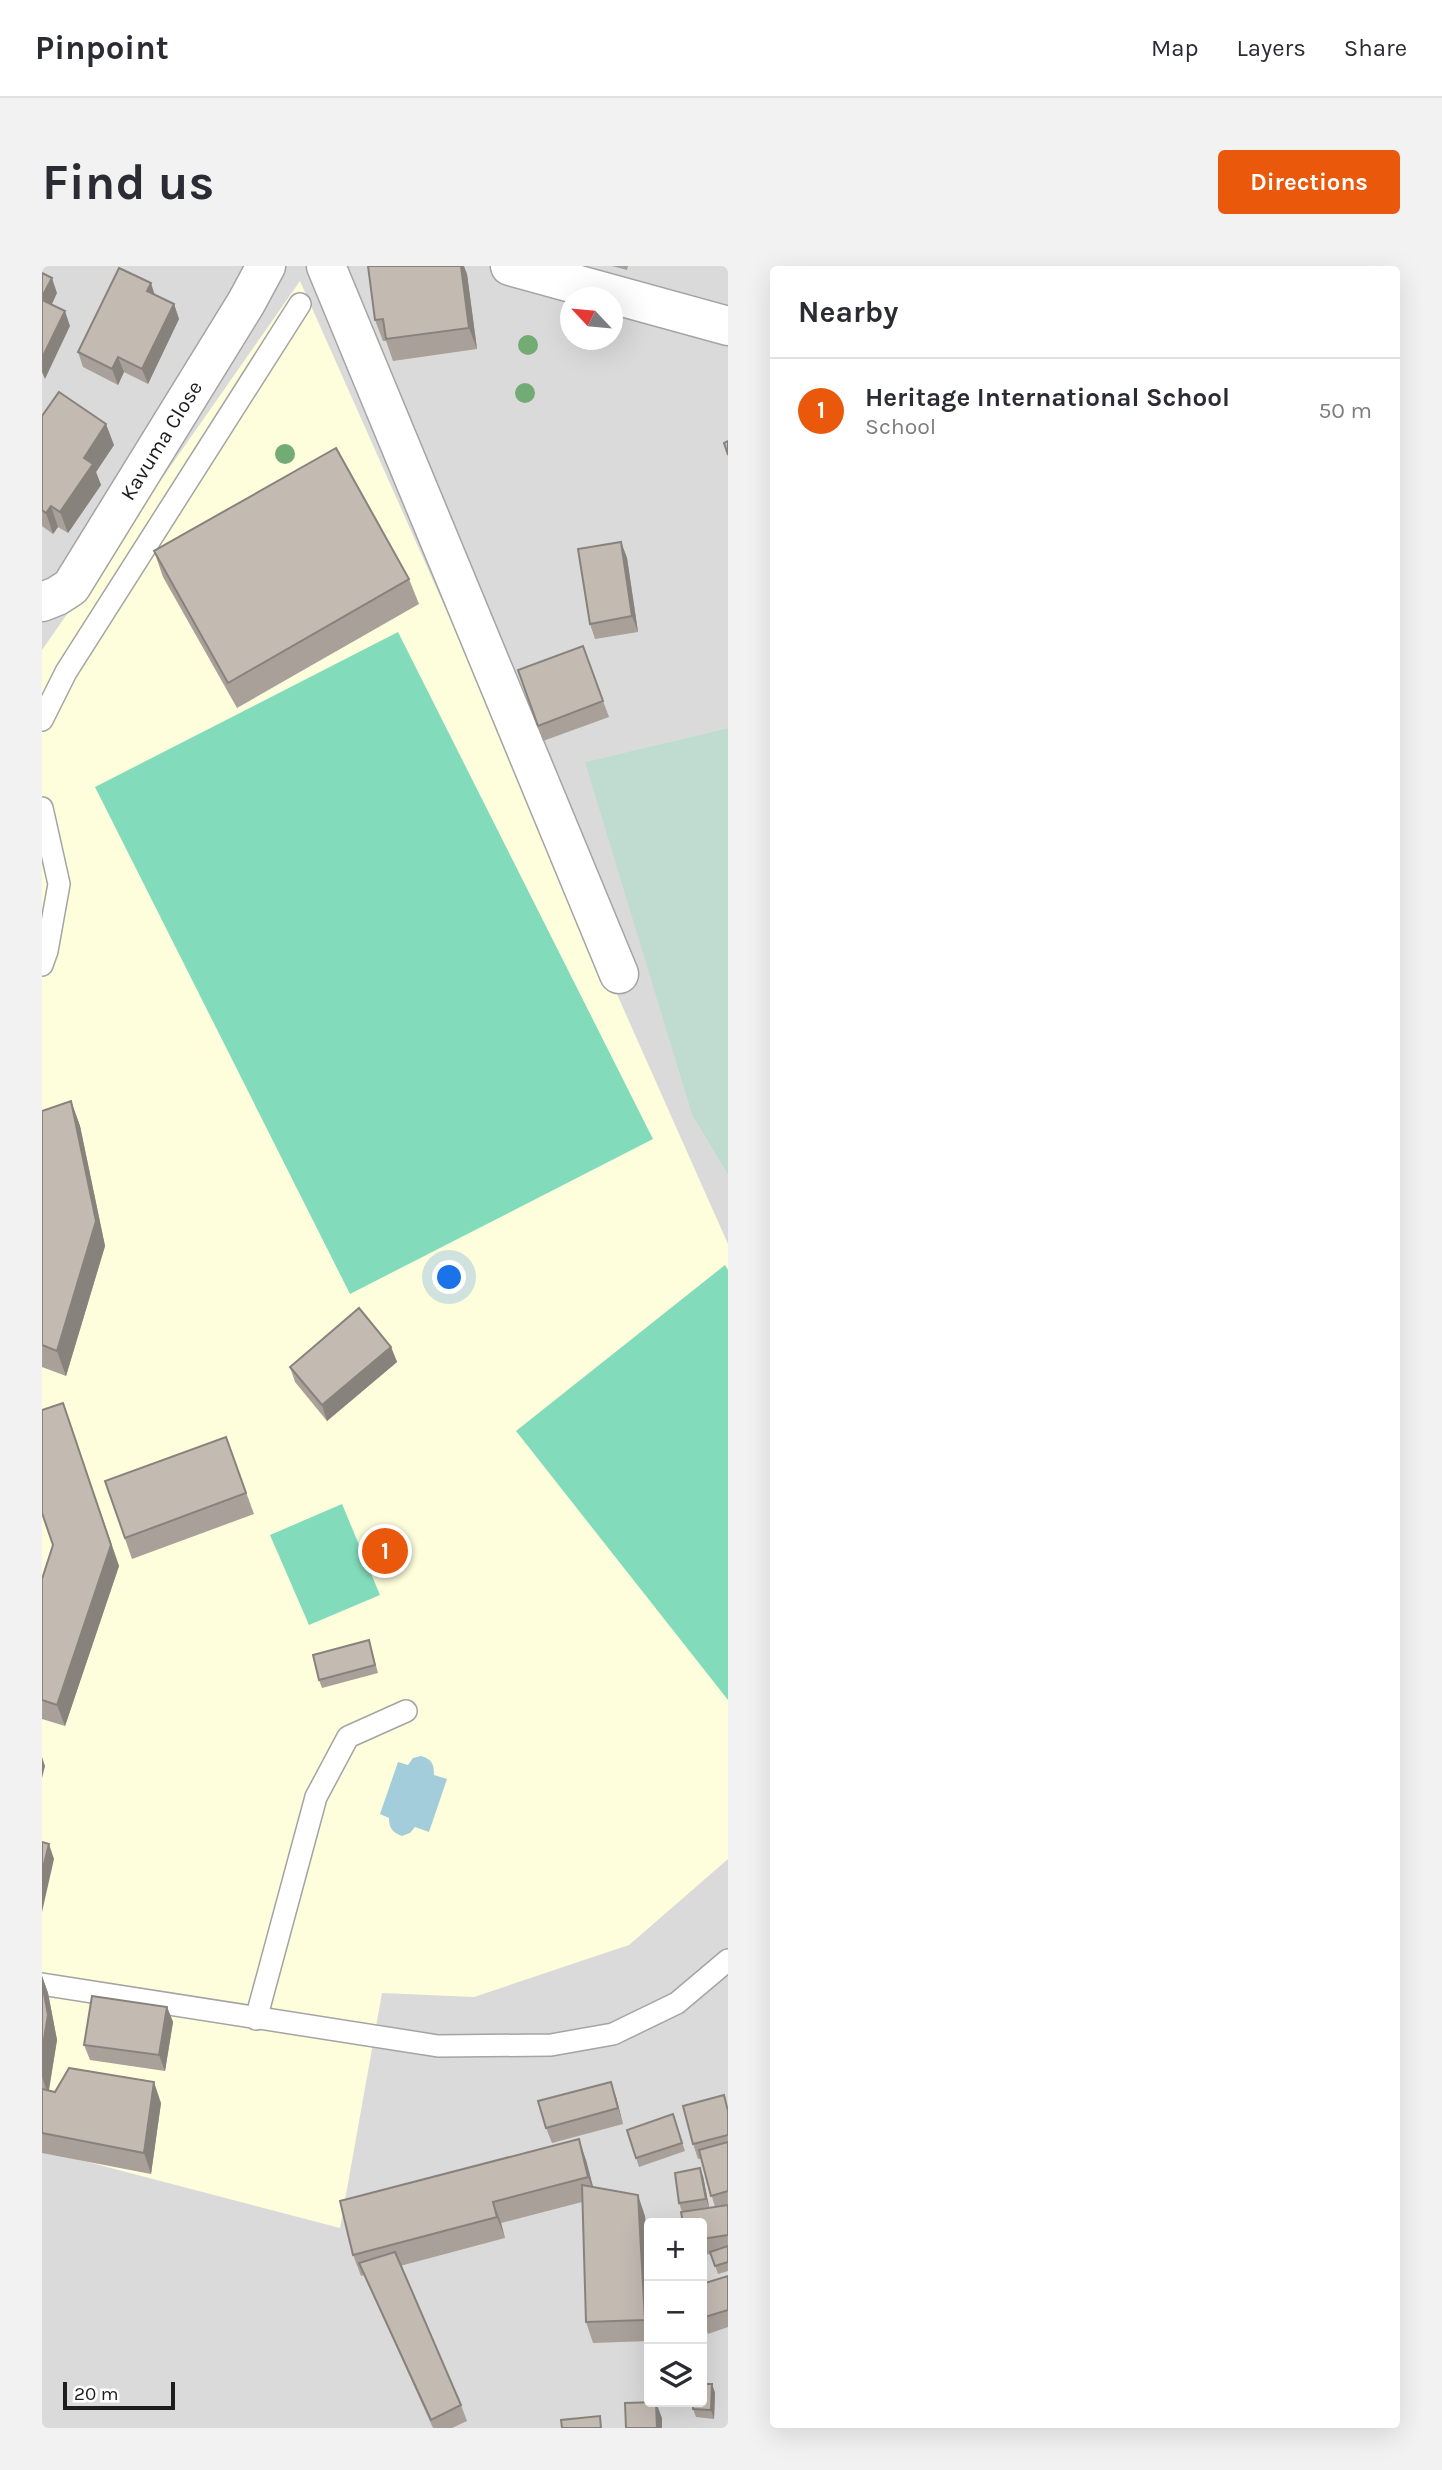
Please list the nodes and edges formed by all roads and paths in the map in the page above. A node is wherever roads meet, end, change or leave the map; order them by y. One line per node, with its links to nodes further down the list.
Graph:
1 (266, 266): 6 (street, Kavuma Close)
2 (326, 266): 10 (street)
3 (510, 266): 5 (street)
4 (300, 304): 7 (lane)
5 (728, 326)
6 (42, 602)
7 (42, 720)
8 (42, 808): 9 (lane)
9 (42, 965)
10 (619, 974)
11 (406, 1711): 14 (lane)
12 (728, 1960): 14 (lane)
13 (42, 1983): 14 (lane)
14 (256, 2019)

